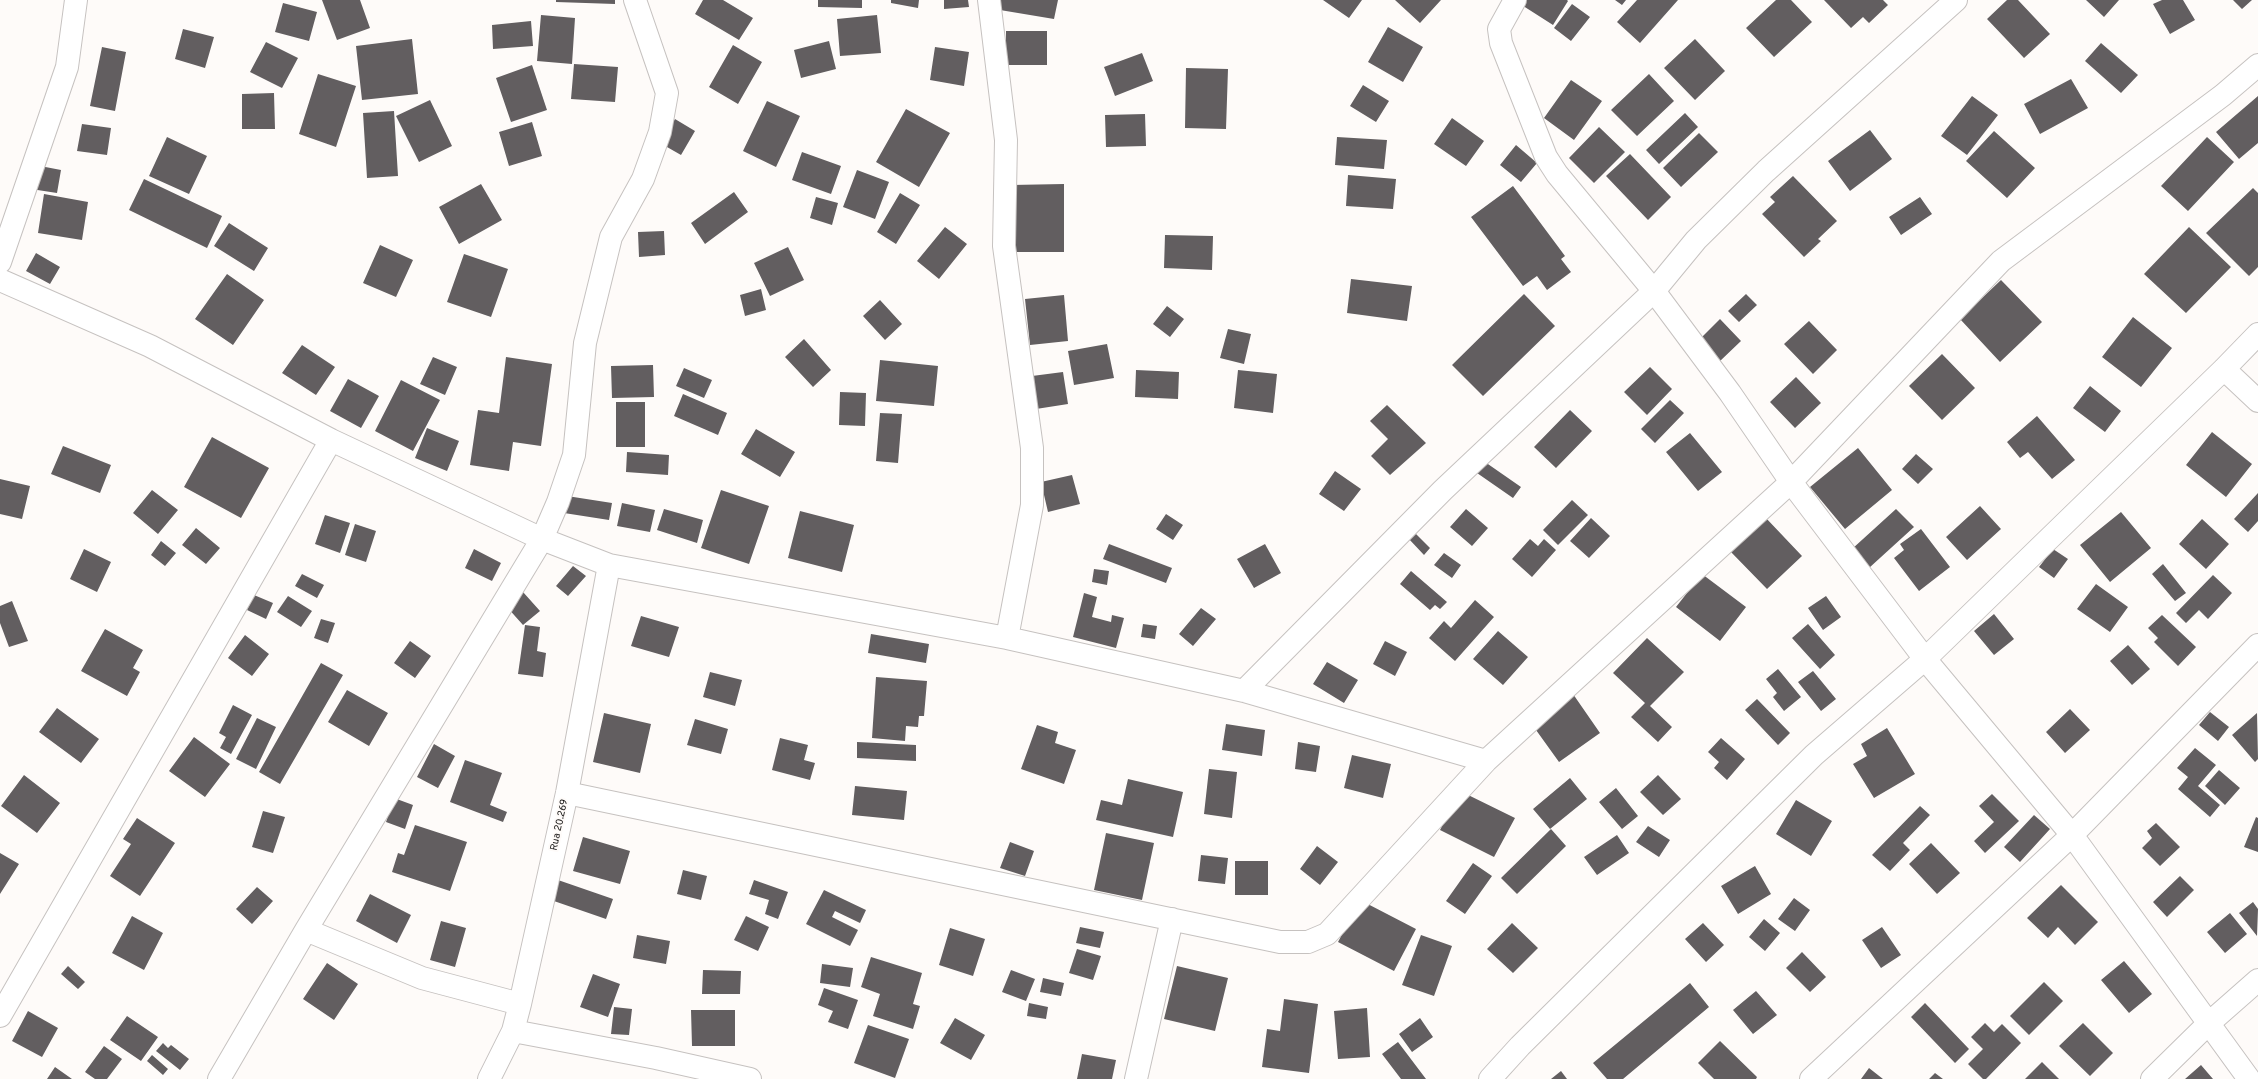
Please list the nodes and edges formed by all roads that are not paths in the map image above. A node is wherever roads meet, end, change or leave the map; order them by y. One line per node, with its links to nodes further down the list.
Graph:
1 (76, 0): 7 (street)
2 (635, 0): 15 (street)
3 (989, 0): 17 (street)
4 (1515, 0): 9 (street)
5 (1955, 0): 9 (street)
6 (2258, 65): 14 (street)
7 (0, 262)
8 (0, 280): 13 (street)
9 (1654, 291): 14 (street); 20 (street)
10 (2258, 334): 11 (street)
11 (2224, 369): 12 (street); 19 (street)
12 (2258, 401)
13 (331, 440): 15 (street); 28 (street)
14 (1791, 482): 19 (street); 21 (street)
15 (542, 540): 16 (street); 25 (street)
16 (609, 565): 17 (street); 22 (street, Rua 20.269)
17 (1007, 638): 20 (street)
18 (2258, 645): 23 (street)
19 (1925, 659): 23 (street); 35 (street)
20 (1244, 691): 21 (street)
21 (1486, 760): 24 (street)
22 (567, 793): 24 (street); 27 (street, Rua 20.269)
23 (2072, 835): 29 (street); 36 (street)
24 (1172, 919): 34 (street)
25 (306, 930): 27 (street); 31 (street)
26 (2258, 980): 29 (street)
27 (520, 1004): 30 (street, Rua 20.269)
28 (0, 1016)
29 (2208, 1024): 37 (street); 38 (street)
30 (513, 1031): 32 (street, Rua 20.269); 33 (street)
31 (219, 1079)
32 (489, 1079)
33 (750, 1079)
34 (1136, 1079)
35 (1490, 1079)
36 (1811, 1079)
37 (2152, 1079)
38 (2249, 1079)

